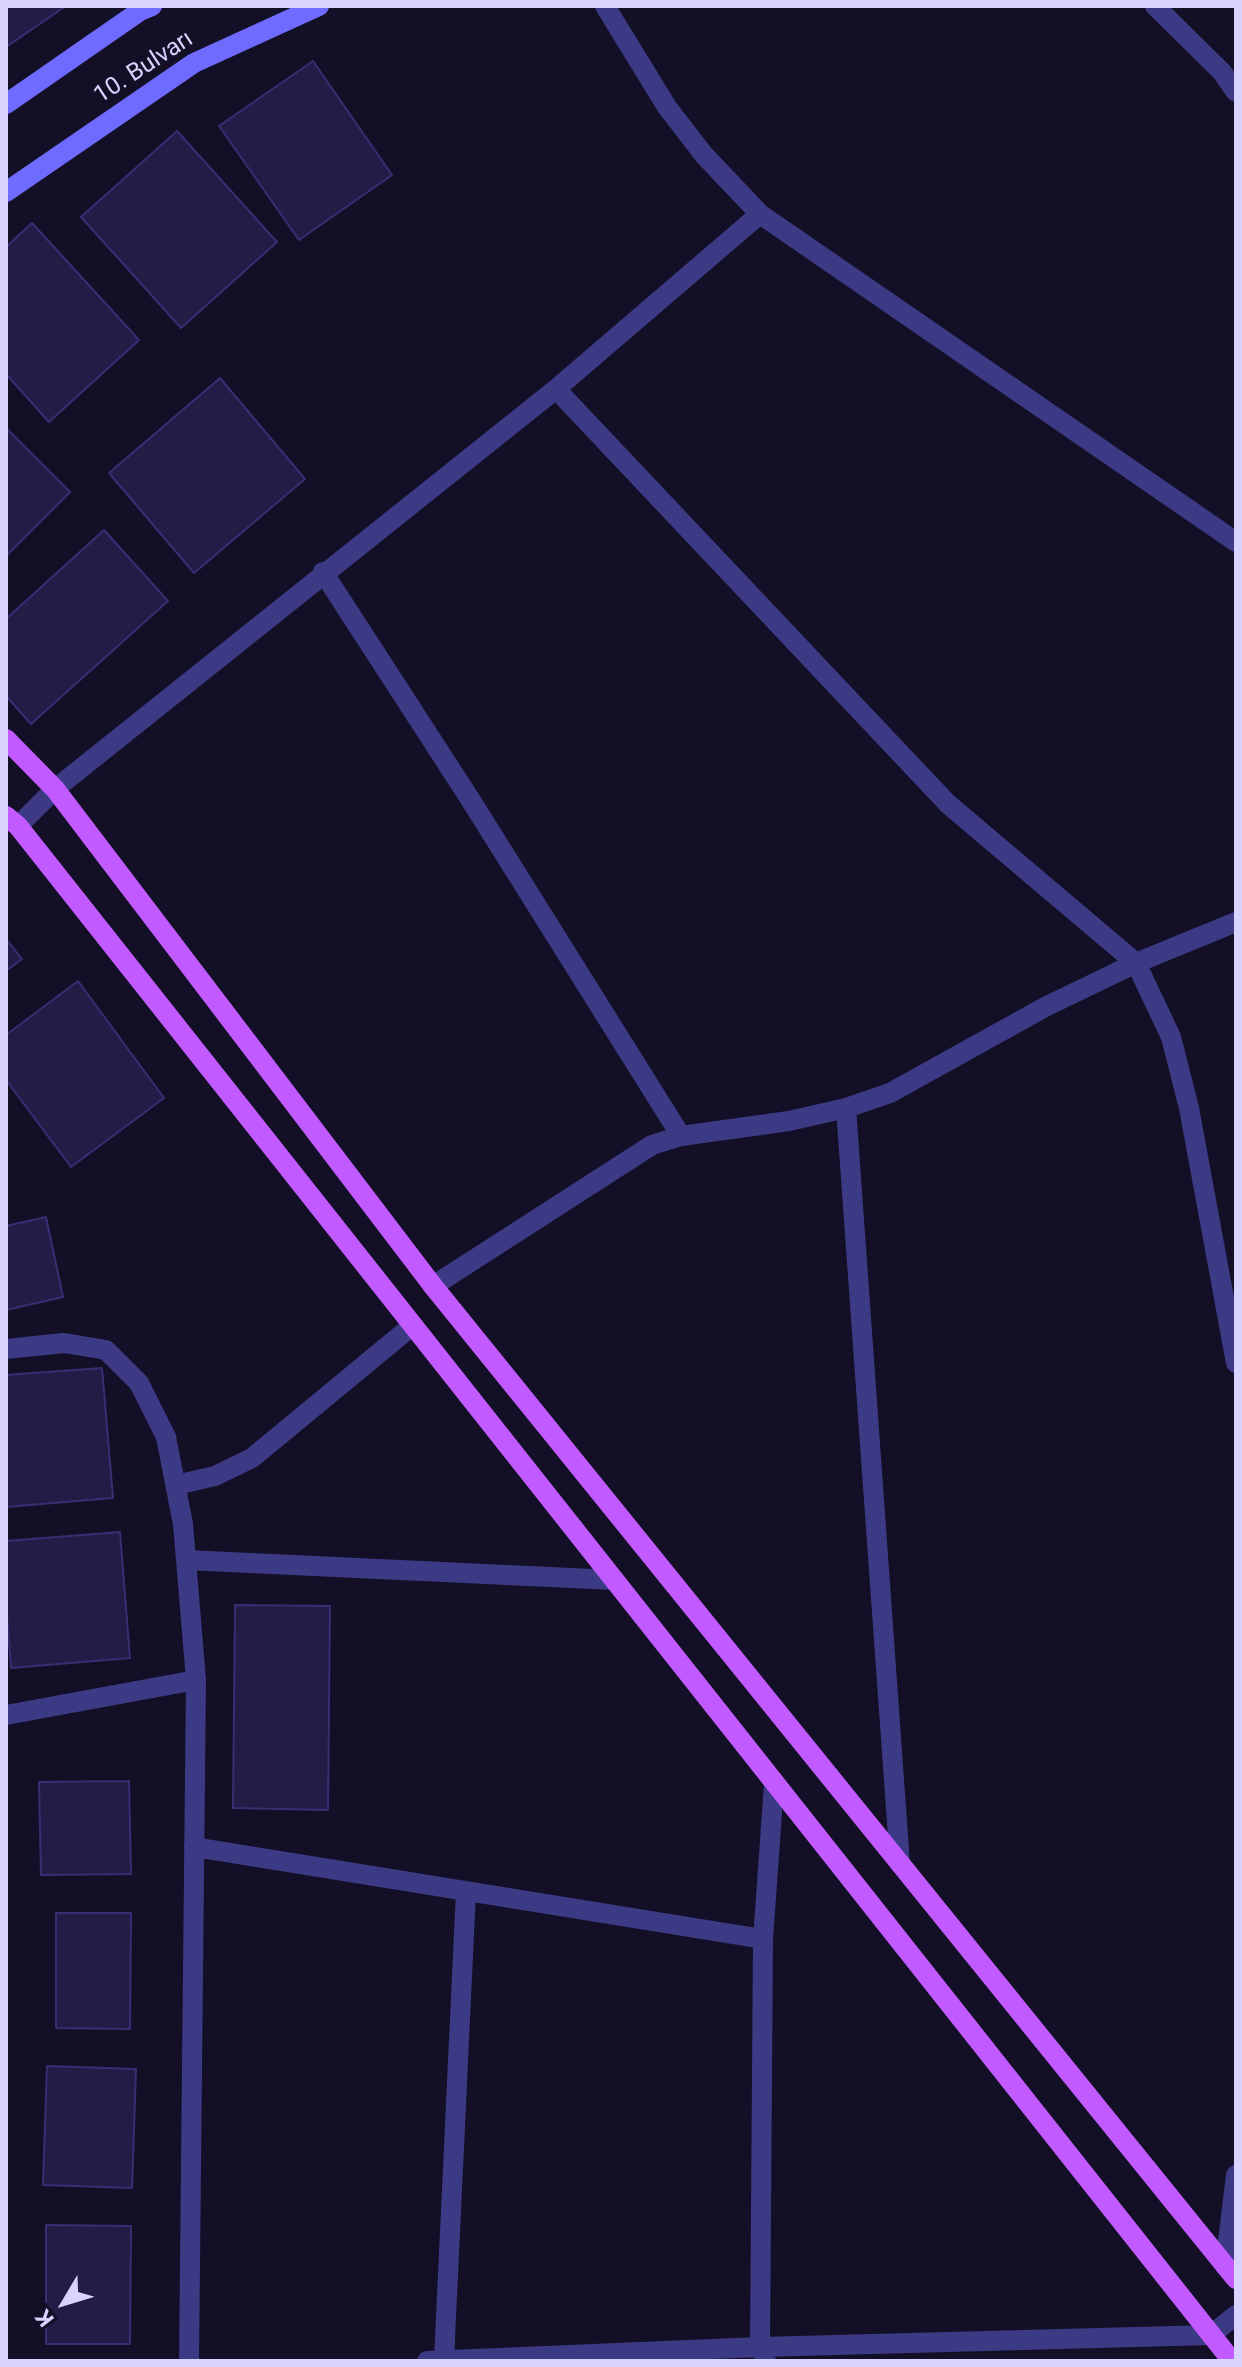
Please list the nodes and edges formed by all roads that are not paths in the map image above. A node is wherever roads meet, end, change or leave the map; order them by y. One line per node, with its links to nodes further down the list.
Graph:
1 (152, 6): 7 (main road, 10. Bulvarı)
2 (319, 6): 8 (main road, 10. Bulvarı)
3 (605, 6): 9 (street)
4 (1155, 6): 5 (street)
5 (1229, 67): 6 (street)
6 (1236, 92)
7 (6, 104)
8 (6, 192)
9 (760, 214): 10 (street); 11 (street)
10 (556, 389): 12 (street); 17 (street)
11 (1236, 542)
12 (323, 572): 14 (street); 19 (street)
13 (6, 739): 14 (main road)
14 (55, 789): 15 (street); 20 (main road)
15 (12, 821): 21 (main road)
16 (1236, 922): 17 (street)
17 (1136, 963): 18 (street); 23 (street)
18 (846, 1108): 19 (street); 31 (street)
19 (681, 1136): 20 (street)
20 (433, 1286): 31 (main road)
21 (413, 1325): 24 (street); 26 (main road)
22 (6, 1349): 24 (street)
23 (1236, 1363)
24 (176, 1485): 25 (street)
25 (186, 1560): 26 (street); 27 (street)
26 (614, 1580): 29 (main road)
27 (196, 1680): 28 (street); 30 (street)
28 (6, 1715)
29 (774, 1784): 33 (street); 37 (main road)
30 (194, 1847): 32 (street); 42 (street)
31 (900, 1864): 35 (main road)
32 (466, 1891): 33 (street); 40 (street)
33 (763, 1939): 39 (street)
34 (1236, 2175): 35 (street)
35 (1230, 2272)
36 (1236, 2315): 37 (street)
37 (1211, 2335): 38 (street); 43 (main road)
38 (955, 2351): 39 (street)
39 (763, 2354): 41 (street)
40 (436, 2360): 41 (street)
41 (469, 2360)
42 (189, 2361)
43 (1232, 2361)

